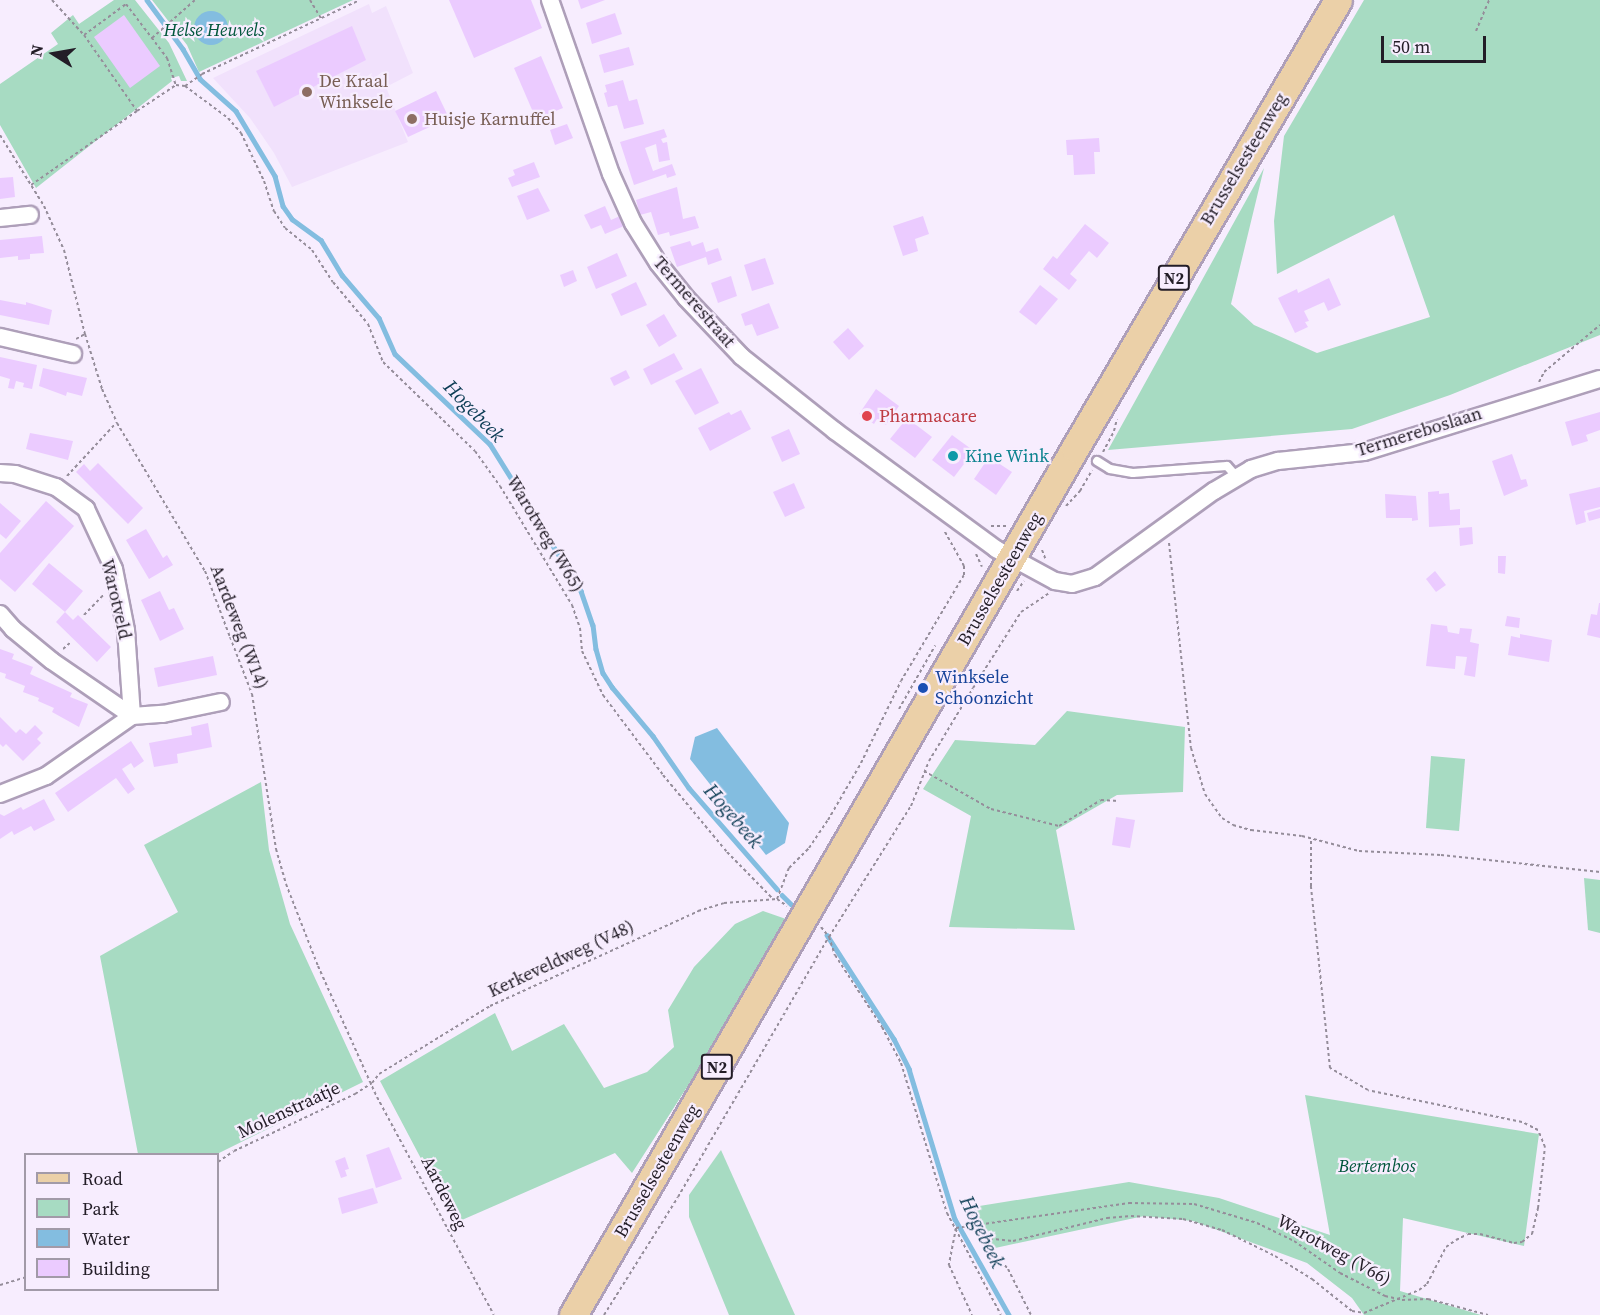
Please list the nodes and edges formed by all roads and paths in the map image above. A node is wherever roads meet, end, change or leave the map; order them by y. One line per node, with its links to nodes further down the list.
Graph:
1 (52, 0): 10 (path)
2 (195, 0): 11 (path)
3 (310, 0): 8 (path)
4 (360, 0): 8 (path)
5 (550, 0): 31 (street, Termerestraat)
6 (1338, 0): 31 (main road, Brusselsesteenweg / N2)
7 (1488, 0): 9 (path)
8 (321, 18): 13 (path)
9 (1476, 31)
10 (84, 35): 11 (path); 14 (path)
11 (152, 38): 12 (path)
12 (176, 85): 13 (path); 14 (path)
13 (185, 86): 43 (path, Warotweg (W65))
14 (137, 111): 16 (path)
15 (0, 135): 16 (path, Aardeweg (W14))
16 (31, 185): 24 (path, Aardeweg (W14))
17 (30, 215): 18 (street)
18 (0, 218)
19 (1600, 325): 23 (path)
20 (0, 337): 21 (street)
21 (73, 354)
22 (1600, 379): 23 (street, Termereboslaan)
23 (1533, 398): 27 (street, Termereboslaan)
24 (117, 423): 28 (path); 48 (path, Aardeweg (W14))
25 (1097, 461): 27 (lane)
26 (0, 473): 28 (street, Warotveld)
27 (1236, 476): 29 (street, Termereboslaan)
28 (56, 487): 32 (street, Warotveld)
29 (1167, 525): 31 (street, Termereboslaan); 41 (path)
30 (944, 530): 44 (path)
31 (1012, 558): 57 (main road, Brusselsesteenweg / N2)
32 (116, 580): 35 (path); 37 (street, Warotveld)
33 (1051, 589): 38 (path)
34 (0, 614): 37 (street)
35 (84, 615)
36 (221, 702): 37 (street)
37 (132, 716): 39 (street)
38 (924, 771): 40 (path); 47 (path)
39 (0, 794)
40 (1119, 801)
41 (1311, 838): 42 (path); 55 (path)
42 (1600, 872)
43 (773, 899): 44 (path, Kerkeveldweg (V48)); 48 (path, Kerkeveldweg (V48))
44 (777, 899): 45 (path)
45 (790, 907)
46 (820, 924): 47 (path)
47 (829, 937): 51 (path); 58 (path)
48 (372, 1083): 49 (path, Molenstraatje); 56 (path, Aardeweg)
49 (219, 1161)
50 (970, 1224): 51 (path, Warotweg (V66)); 52 (path); 55 (path, Warotweg (V66))
51 (956, 1228): 59 (path); 60 (path)
52 (984, 1238): 55 (path); 61 (path)
53 (24, 1278): 54 (path)
54 (0, 1285)
55 (1402, 1300): 62 (path, Warotweg (V66))
56 (494, 1315)
57 (573, 1315)
58 (604, 1315)
59 (972, 1315)
60 (1001, 1315)
61 (1031, 1315)
62 (1488, 1315)

